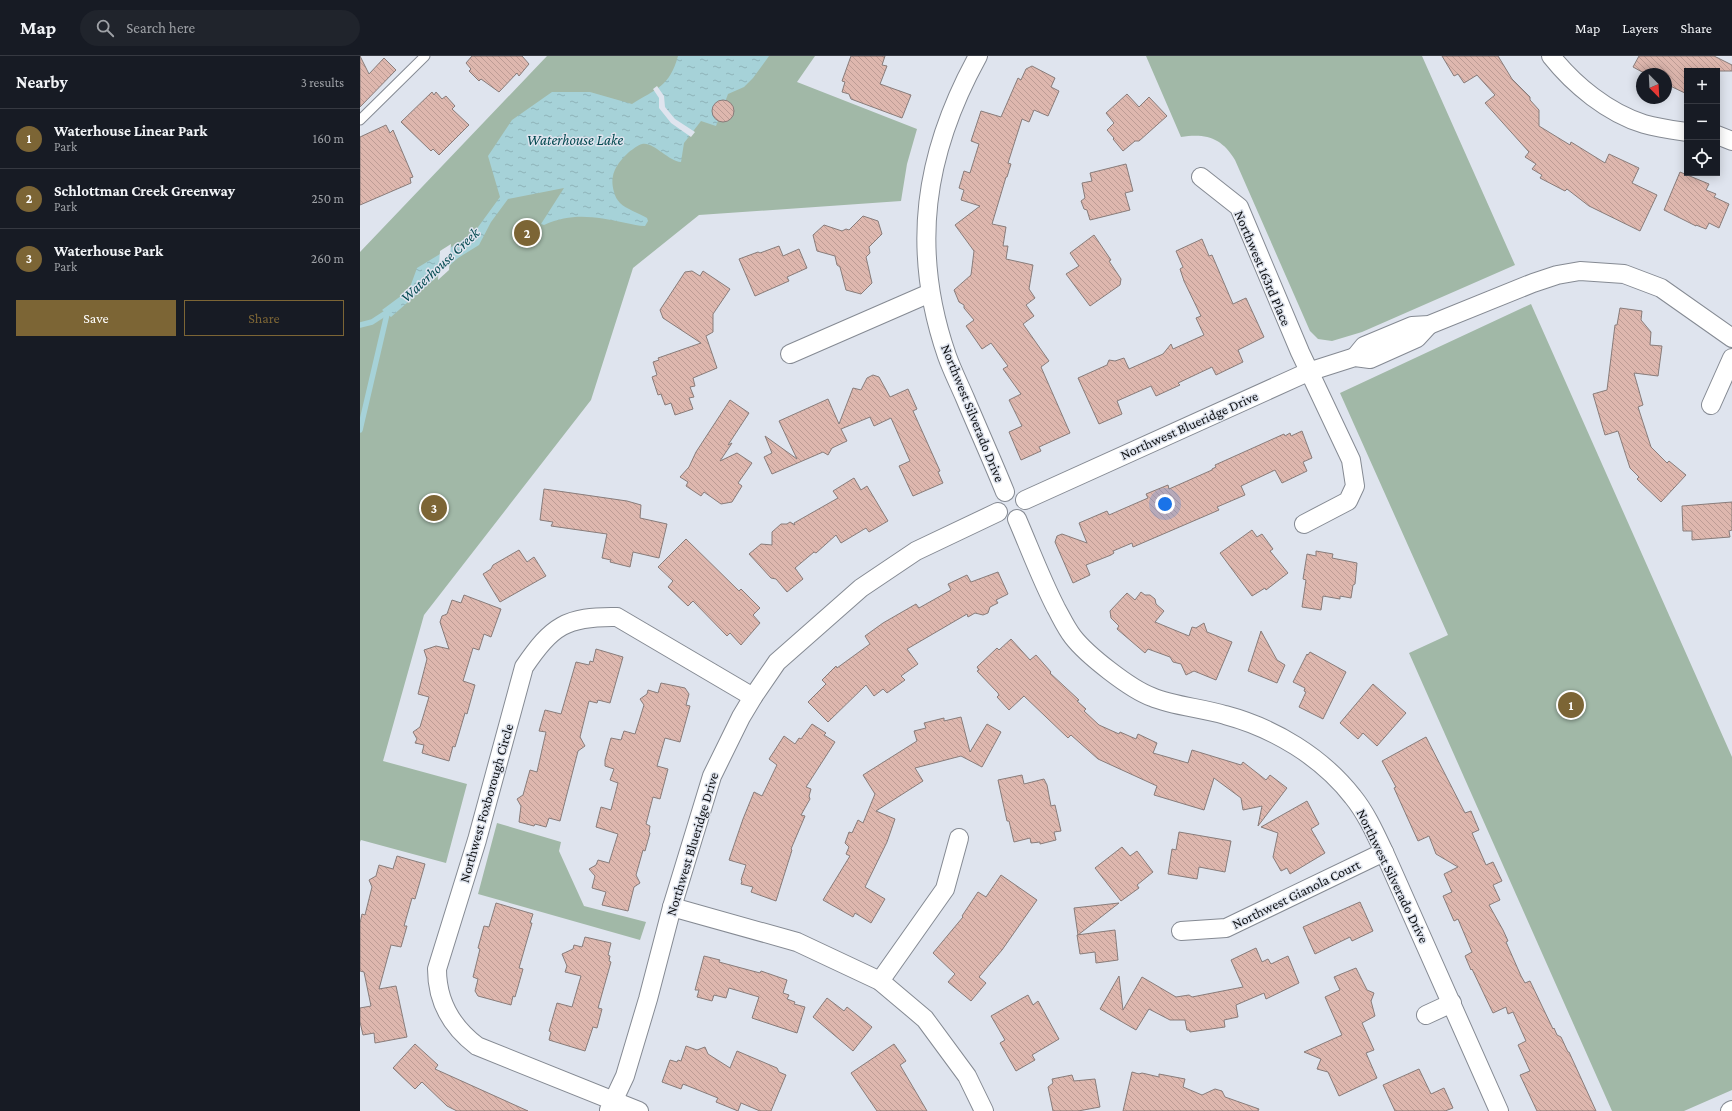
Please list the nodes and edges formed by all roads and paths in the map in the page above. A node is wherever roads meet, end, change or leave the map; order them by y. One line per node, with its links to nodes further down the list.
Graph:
1 (425, 56): 4 (lane)
2 (978, 56): 9 (street, Northwest Silverado Drive)
3 (1551, 56): 5 (street)
4 (360, 120)
5 (1684, 131)
6 (1720, 137): 7 (street)
7 (1732, 141)
8 (1201, 177): 13 (street, Northwest 163rd Place)
9 (930, 293): 11 (street); 15 (street, Northwest Silverado Drive)
10 (1732, 338): 13 (street, Northwest Blueridge Drive)
11 (790, 354)
12 (1732, 358): 14 (street)
13 (1308, 372): 16 (street, Northwest Blueridge Drive); 19 (street, Northwest 163rd Place)
14 (1711, 405)
15 (1006, 492): 16 (street); 17 (street)
16 (1025, 500): 18 (street)
17 (998, 512): 18 (street); 20 (street, Northwest Blueridge Drive)
18 (1017, 519): 22 (street, Northwest Silverado Drive)
19 (1304, 524)
20 (754, 697): 23 (street, Northwest Blueridge Drive); 28 (street, Northwest Foxborough Circle)
21 (959, 838): 25 (street)
22 (1384, 852): 24 (street, Northwest Gianola Court); 26 (street, Northwest Silverado Drive)
23 (672, 907): 25 (street); 28 (street, Northwest Blueridge Drive)
24 (1181, 931)
25 (880, 981): 30 (street)
26 (1452, 1003): 27 (street); 31 (street, Northwest Silverado Drive)
27 (1426, 1014)
28 (612, 1106): 29 (street, Northwest Foxborough Circle)
29 (639, 1111)
30 (984, 1111)
31 (1499, 1111)

